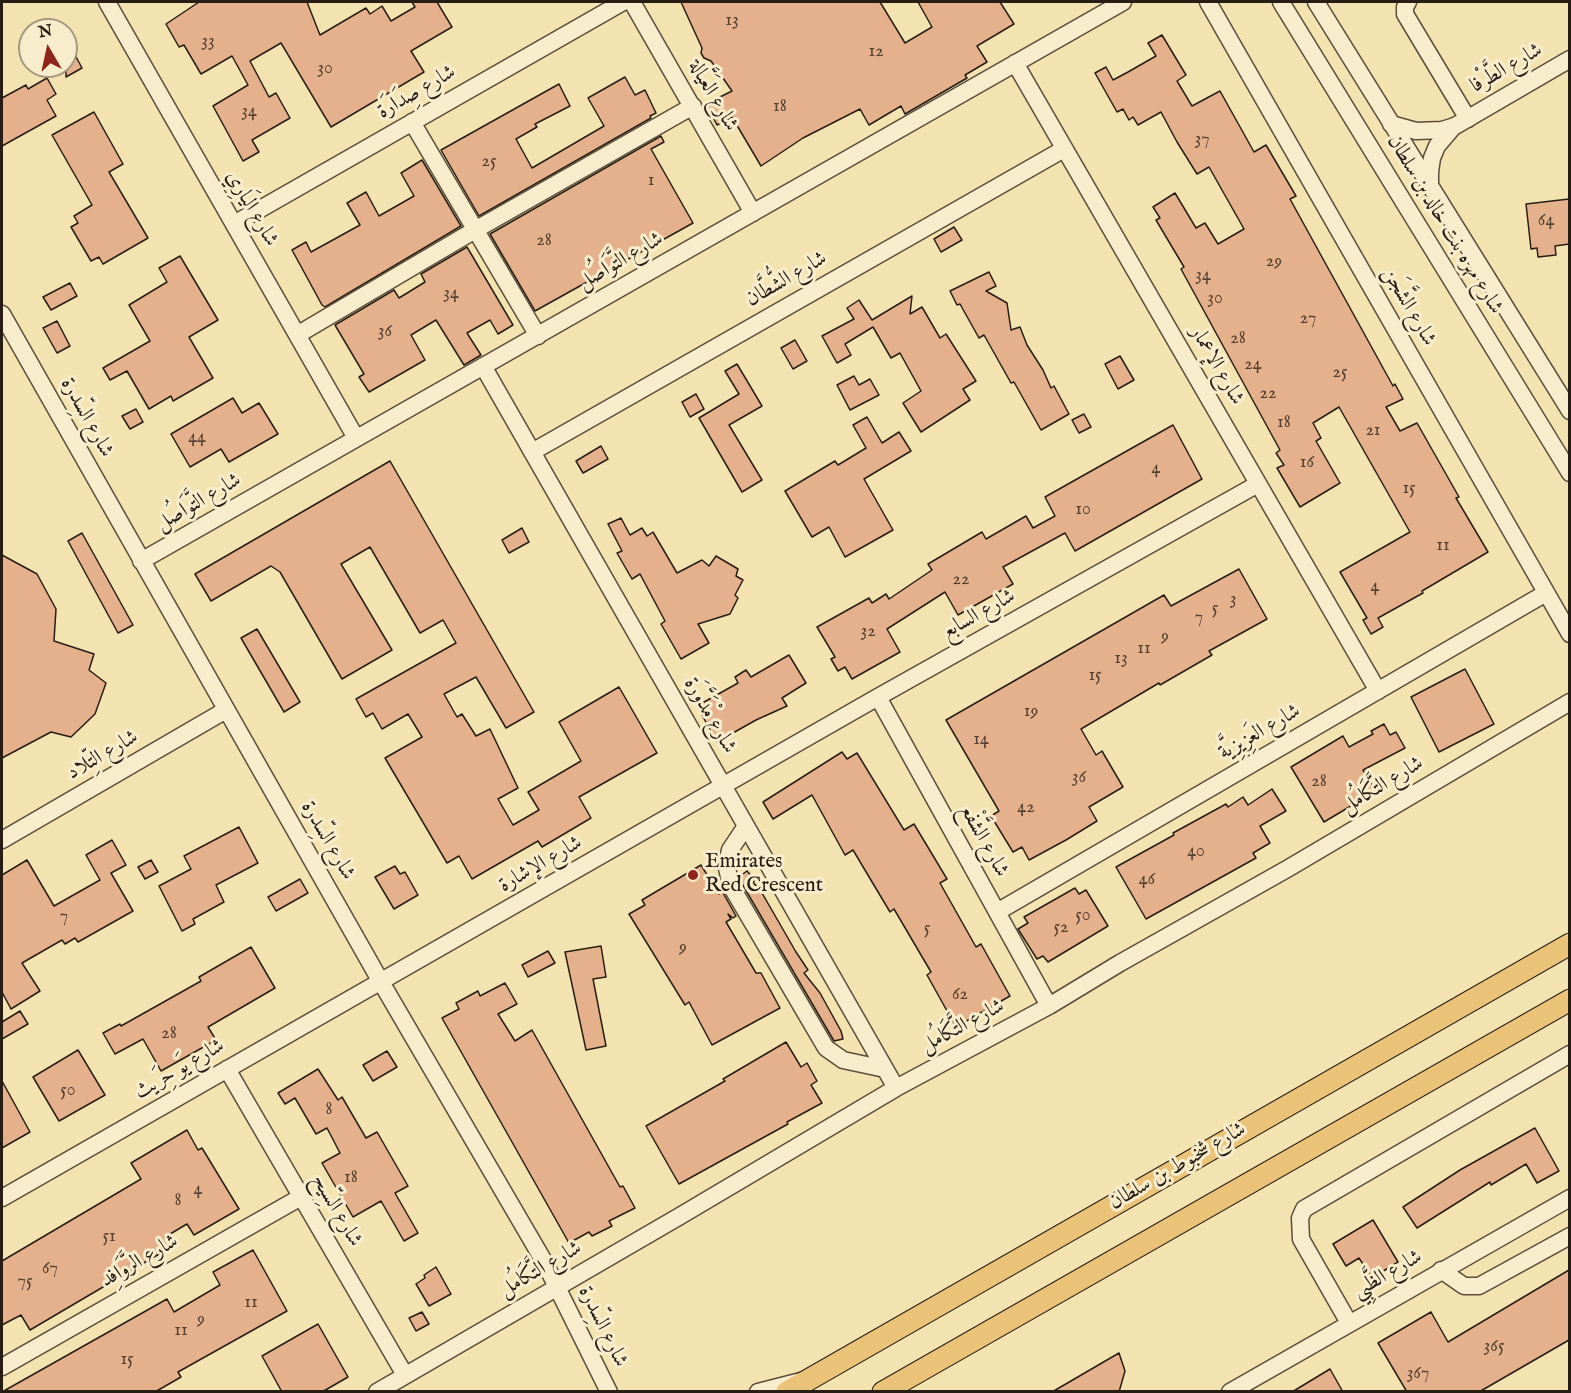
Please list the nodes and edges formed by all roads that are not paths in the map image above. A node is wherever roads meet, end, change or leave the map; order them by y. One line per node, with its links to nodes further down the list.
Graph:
1 (623, 2): 12 (street, شارع صِدَارَة)
2 (632, 2): 11 (street, شارع العَيَّالة)
3 (1123, 2): 10 (street, شارع التَّوَاصُل)
4 (1208, 2): 30 (street, شارع الشَّجَن)
5 (1281, 2): 27 (street, شارع مهره بنت خالد بن سلطان)
6 (1316, 2): 14 (street, شارع مهره بنت خالد بن سلطان)
7 (1408, 2): 13 (street, شارع الطَّرْفا)
8 (111, 3): 18 (street, شارع اليَارِي)
9 (1569, 59): 13 (street, شارع الطَّرْفا)
10 (1015, 63): 15 (street, شارع الإعمار); 17 (street, شارع التَّوَاصُل)
11 (693, 106): 17 (street, شارع العَيَّالة); 19 (street)
12 (412, 122): 18 (street, شارع صِدَارَة); 19 (street)
13 (1461, 122): 14 (street, شارع الطَّرْفا); 16 (street, شارع الطَّرْفا)
14 (1391, 124): 16 (street, شارع مهره بنت خالد بن سلطان)
15 (1064, 148): 26 (street, شارع الشُّطَّان); 28 (street, شارع الإعمار)
16 (1430, 185): 24 (street, شارع مهره بنت خالد بن سلطان)
17 (753, 213): 22 (street, شارع التَّوَاصُل)
18 (234, 224): 21 (street, شارع اليَارِي)
19 (476, 230): 21 (street); 22 (street)
20 (2, 314): 29 (street, شارع السِّدرة)
21 (297, 334): 25 (street, شارع اليَارِي)
22 (538, 336): 23 (street, شارع التَّوَاصُل)
23 (483, 366): 25 (street, شارع التَّوَاصُل); 26 (street, شارع مْدَوَّرَة)
24 (1569, 411)
25 (356, 438): 29 (street, شارع التَّوَاصُل)
26 (532, 452): 36 (street, شارع مْدَوَّرَة)
27 (1569, 473)
28 (1258, 484): 32 (street, شارع الإعمار); 33 (street, شارع السابع)
29 (141, 561): 35 (street, شارع السِّدرة)
30 (1546, 593): 31 (street, شارع الشَّجَن); 32 (street, شارع العَزِيزِيَّة)
31 (1569, 634)
32 (1378, 691): 39 (street, شارع العَزِيزِيَّة)
33 (878, 698): 36 (street, شارع السابع); 39 (street, شارع الشَّفْع)
34 (1569, 702): 45 (street, شارع التَّكَامُل)
35 (226, 710): 38 (street, شارع التِّلاد); 42 (street, شارع السِّدرة)
36 (723, 786): 37 (street, شارع مْدَوَّرَة); 42 (street, شارع الإشارة)
37 (746, 826): 48 (street, شارع مْدَوَّرَة); 48 (street)
38 (2, 840)
39 (997, 912): 45 (street, شارع الشَّفْع)
40 (1569, 933): 44 (main road)
41 (1569, 944): 44 (main road, شارع شخبوط بن سلطان)
42 (381, 982): 47 (street, شارع يَو حِرَيث); 55 (street, شارع السِّدرة)
43 (1569, 1000): 65 (main road)
44 (1462, 1004): 59 (main road, شارع شخبوط بن سلطان)
45 (1049, 1006): 49 (street, شارع التَّكَامُل)
46 (1569, 1054): 56 (street)
47 (227, 1069): 50 (street, شارع السِّيح); 51 (street, شارع يَو حِرَيث)
48 (885, 1069): 49 (street, شارع مْدَوَّرَة)
49 (896, 1088): 55 (street, شارع التَّكَامُل)
50 (301, 1197): 57 (street, شارع الرَّوَافِد); 58 (street, شارع السِّيح)
51 (2, 1198)
52 (1569, 1198): 54 (street, شارع الظَّبِي)
53 (1569, 1236): 54 (street)
54 (1441, 1270): 56 (street, شارع الظَّبِي)
55 (557, 1287): 58 (street, شارع التَّكَامُل); 62 (street, شارع السِّدرة)
56 (1349, 1323): 60 (street, شارع الظَّبِي)
57 (2, 1367)
58 (405, 1375): 61 (street, شارع التَّكَامُل)
59 (808, 1380): 63 (street); 64 (main road, شارع شخبوط بن سلطان)
60 (1234, 1391)
61 (377, 1392)
62 (609, 1392)
63 (758, 1392)
64 (787, 1392)
65 (883, 1392)

